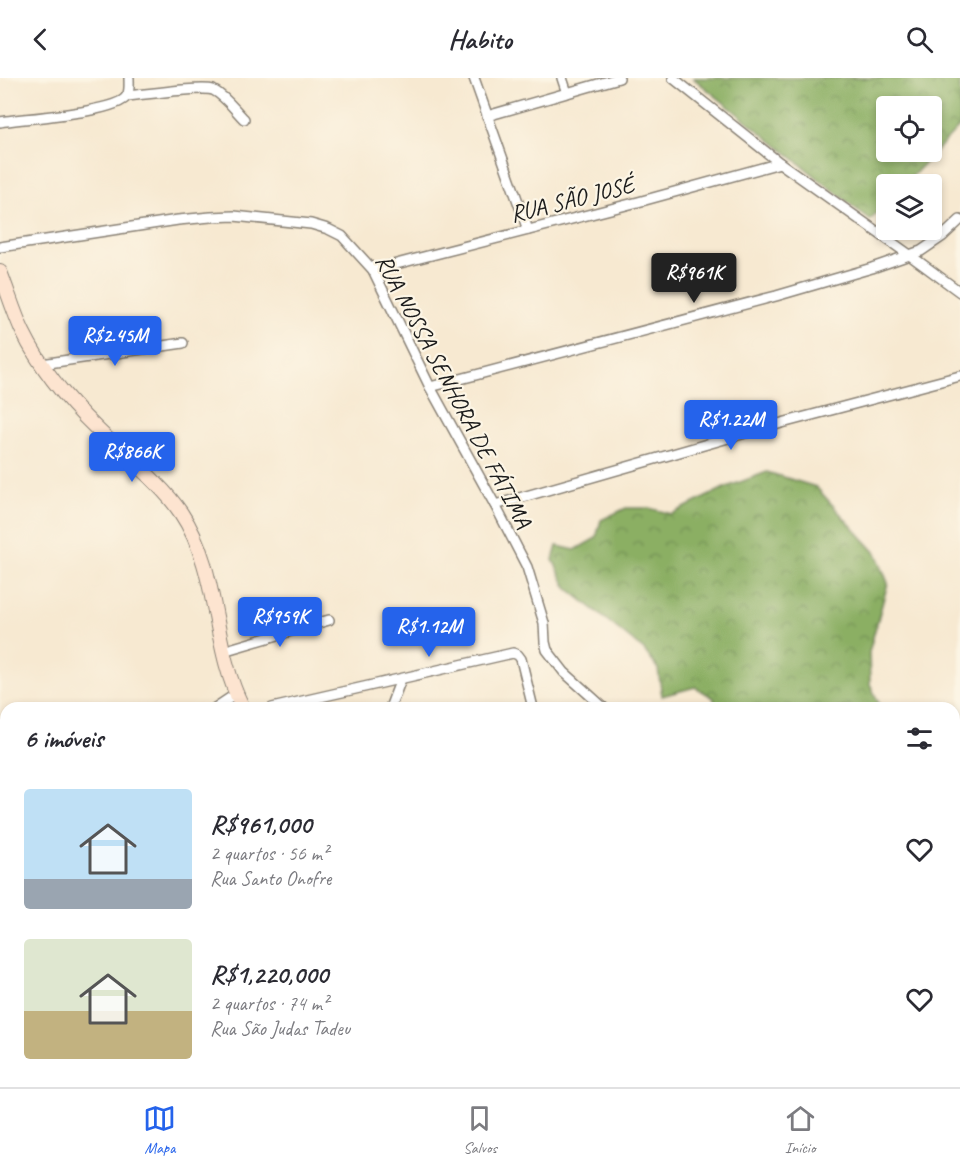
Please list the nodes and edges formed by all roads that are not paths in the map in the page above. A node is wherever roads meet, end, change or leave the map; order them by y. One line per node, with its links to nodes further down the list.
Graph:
1 (129, 78): 7 (street)
2 (474, 78): 8 (street)
3 (562, 78): 6 (street)
4 (619, 78): 6 (street)
5 (673, 78): 11 (street)
6 (567, 93): 8 (street)
7 (127, 96): 9 (street); 10 (street)
8 (487, 116): 13 (street)
9 (244, 120)
10 (0, 122)
11 (780, 163): 13 (street, RUA SÃO JOSÉ); 15 (street)
12 (960, 220): 15 (street)
13 (528, 230): 16 (street, RUA SÃO JOSÉ)
14 (0, 247): 16 (street, RUA NOSSA SENHORA DE FÁTIMA)
15 (911, 256): 18 (street); 22 (street)
16 (373, 270): 22 (street, RUA NOSSA SENHORA DE FÁTIMA)
17 (0, 272): 20 (main road)
18 (960, 292)
19 (183, 343): 20 (street)
20 (42, 364): 25 (main road)
21 (960, 376): 23 (street)
22 (429, 387): 23 (street, RUA NOSSA SENHORA DE FÁTIMA)
23 (495, 506): 33 (street, RUA NOSSA SENHORA DE FÁTIMA)
24 (329, 620): 25 (street)
25 (223, 651): 27 (main road)
26 (401, 679): 30 (street); 31 (street); 32 (street)
27 (236, 694): 28 (street); 29 (main road)
28 (224, 702)
29 (240, 702)
30 (299, 702)
31 (392, 702)
32 (532, 702)
33 (597, 702)

